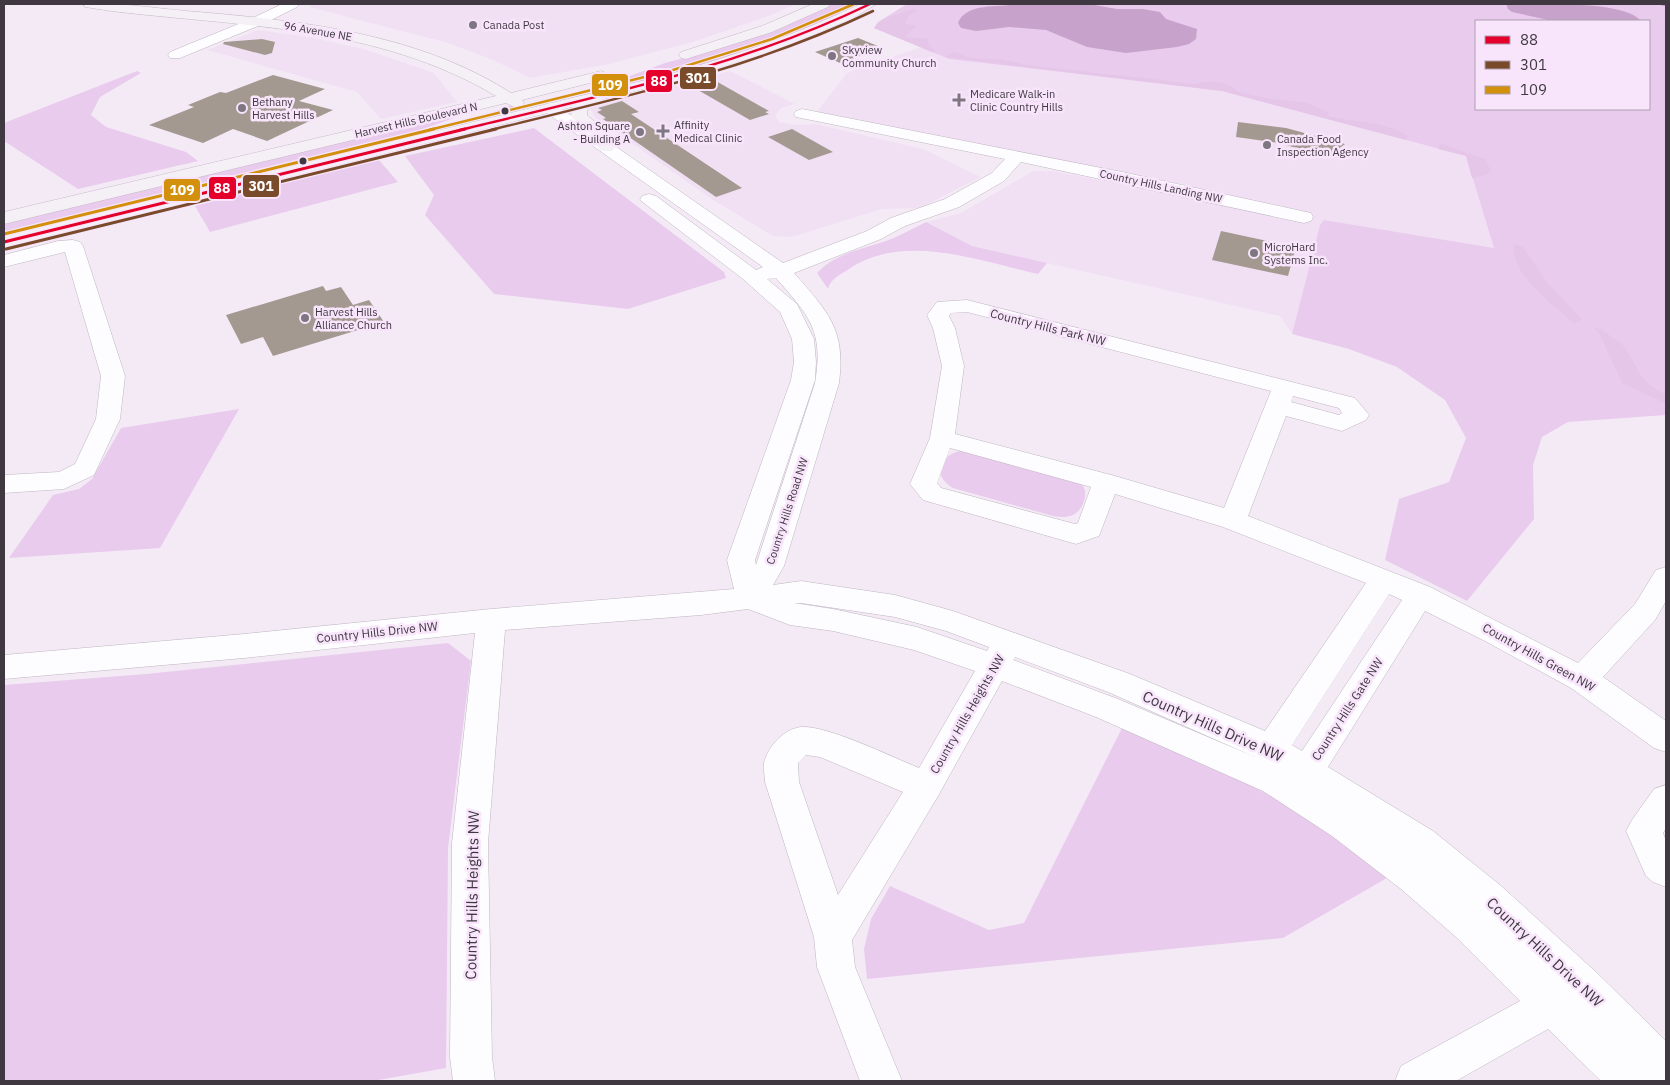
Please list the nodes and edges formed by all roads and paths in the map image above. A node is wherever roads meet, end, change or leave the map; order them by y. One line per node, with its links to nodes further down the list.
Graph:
1 (90, 4): 7 (main road, 96 Avenue NE)
2 (146, 4): 8 (main road, 96 Avenue NE)
3 (823, 4): 13 (main road)
4 (853, 4): 9 (main road)
5 (870, 4): 9 (main road, Harvest Hills Boulevard N)
6 (299, 8): 8 (street); 10 (main road)
7 (171, 14): 8 (main road, 96 Avenue NE); 11 (main road)
8 (263, 18): 10 (main road, 96 Avenue NE); 11 (street); 14 (main road, 96 Avenue NE)
9 (830, 24): 19 (main road, Harvest Hills Boulevard N)
10 (357, 28): 16 (main road, 96 Avenue NE)
11 (230, 32): 12 (street)
12 (175, 55)
13 (658, 62): 15 (main road); 21 (main road)
14 (453, 69): 18 (main road, 96 Avenue NE); 20 (main road)
15 (617, 72): 17 (main road); 18 (main road)
16 (500, 76)
17 (530, 93): 18 (main road); 21 (main road)
18 (513, 94): 20 (main road, Harvest Hills Boulevard N); 21 (main road, 96 Avenue NE); 23 (main road)
19 (598, 96): 21 (main road, Harvest Hills Boulevard N); 25 (main road)
20 (471, 107): 28 (main road, Harvest Hills Boulevard N)
21 (542, 112): 23 (main road, Harvest Hills Boulevard N); 25 (street)
22 (802, 114): 24 (street, Country Hills Landing NW)
23 (377, 150): 29 (main road, Harvest Hills Boulevard N)
24 (1017, 156): 27 (street, Country Hills Landing NW); 31 (street)
25 (606, 157): 31 (street)
26 (636, 191): 31 (street)
27 (1304, 217)
28 (4, 218)
29 (4, 242)
30 (4, 261): 34 (street)
31 (765, 269): 38 (street)
32 (942, 438): 33 (street); 33 (street, Country Hills Park NW); 35 (street, Country Hills Park NW)
33 (1106, 482): 35 (street)
34 (4, 484)
35 (1233, 520): 37 (street)
36 (1666, 578): 42 (street)
37 (1403, 587): 42 (street, Country Hills Green NW); 44 (street); 45 (street, Country Hills Gate NW)
38 (750, 598): 39 (street, Country Hills Drive NW); 40 (street, Country Hills Drive NW)
39 (491, 620): 41 (street, Country Hills Drive NW); 52 (street, Country Hills Heights NW)
40 (1002, 654): 44 (street, Country Hills Drive NW); 46 (street, Country Hills Heights NW)
41 (4, 667)
42 (1582, 679): 43 (street, Country Hills Green NW)
43 (1666, 738)
44 (1273, 765): 45 (street, Country Hills Drive NW); 50 (street, Country Hills Drive NW)
45 (1307, 771): 50 (street, Country Hills Drive NW)
46 (926, 786): 49 (street, Country Hills Heights NW); 49 (street, Country Hills Heights NW)
47 (1666, 800): 48 (street)
48 (1666, 870)
49 (833, 937): 53 (street, Country Hills Heights NW)
50 (1567, 995): 51 (street, Country Hills Drive NW); 54 (street); 55 (street, Country Hills Drive NW)
51 (1666, 1073)
52 (474, 1081)
53 (881, 1081)
54 (1416, 1081)
55 (1628, 1081)

